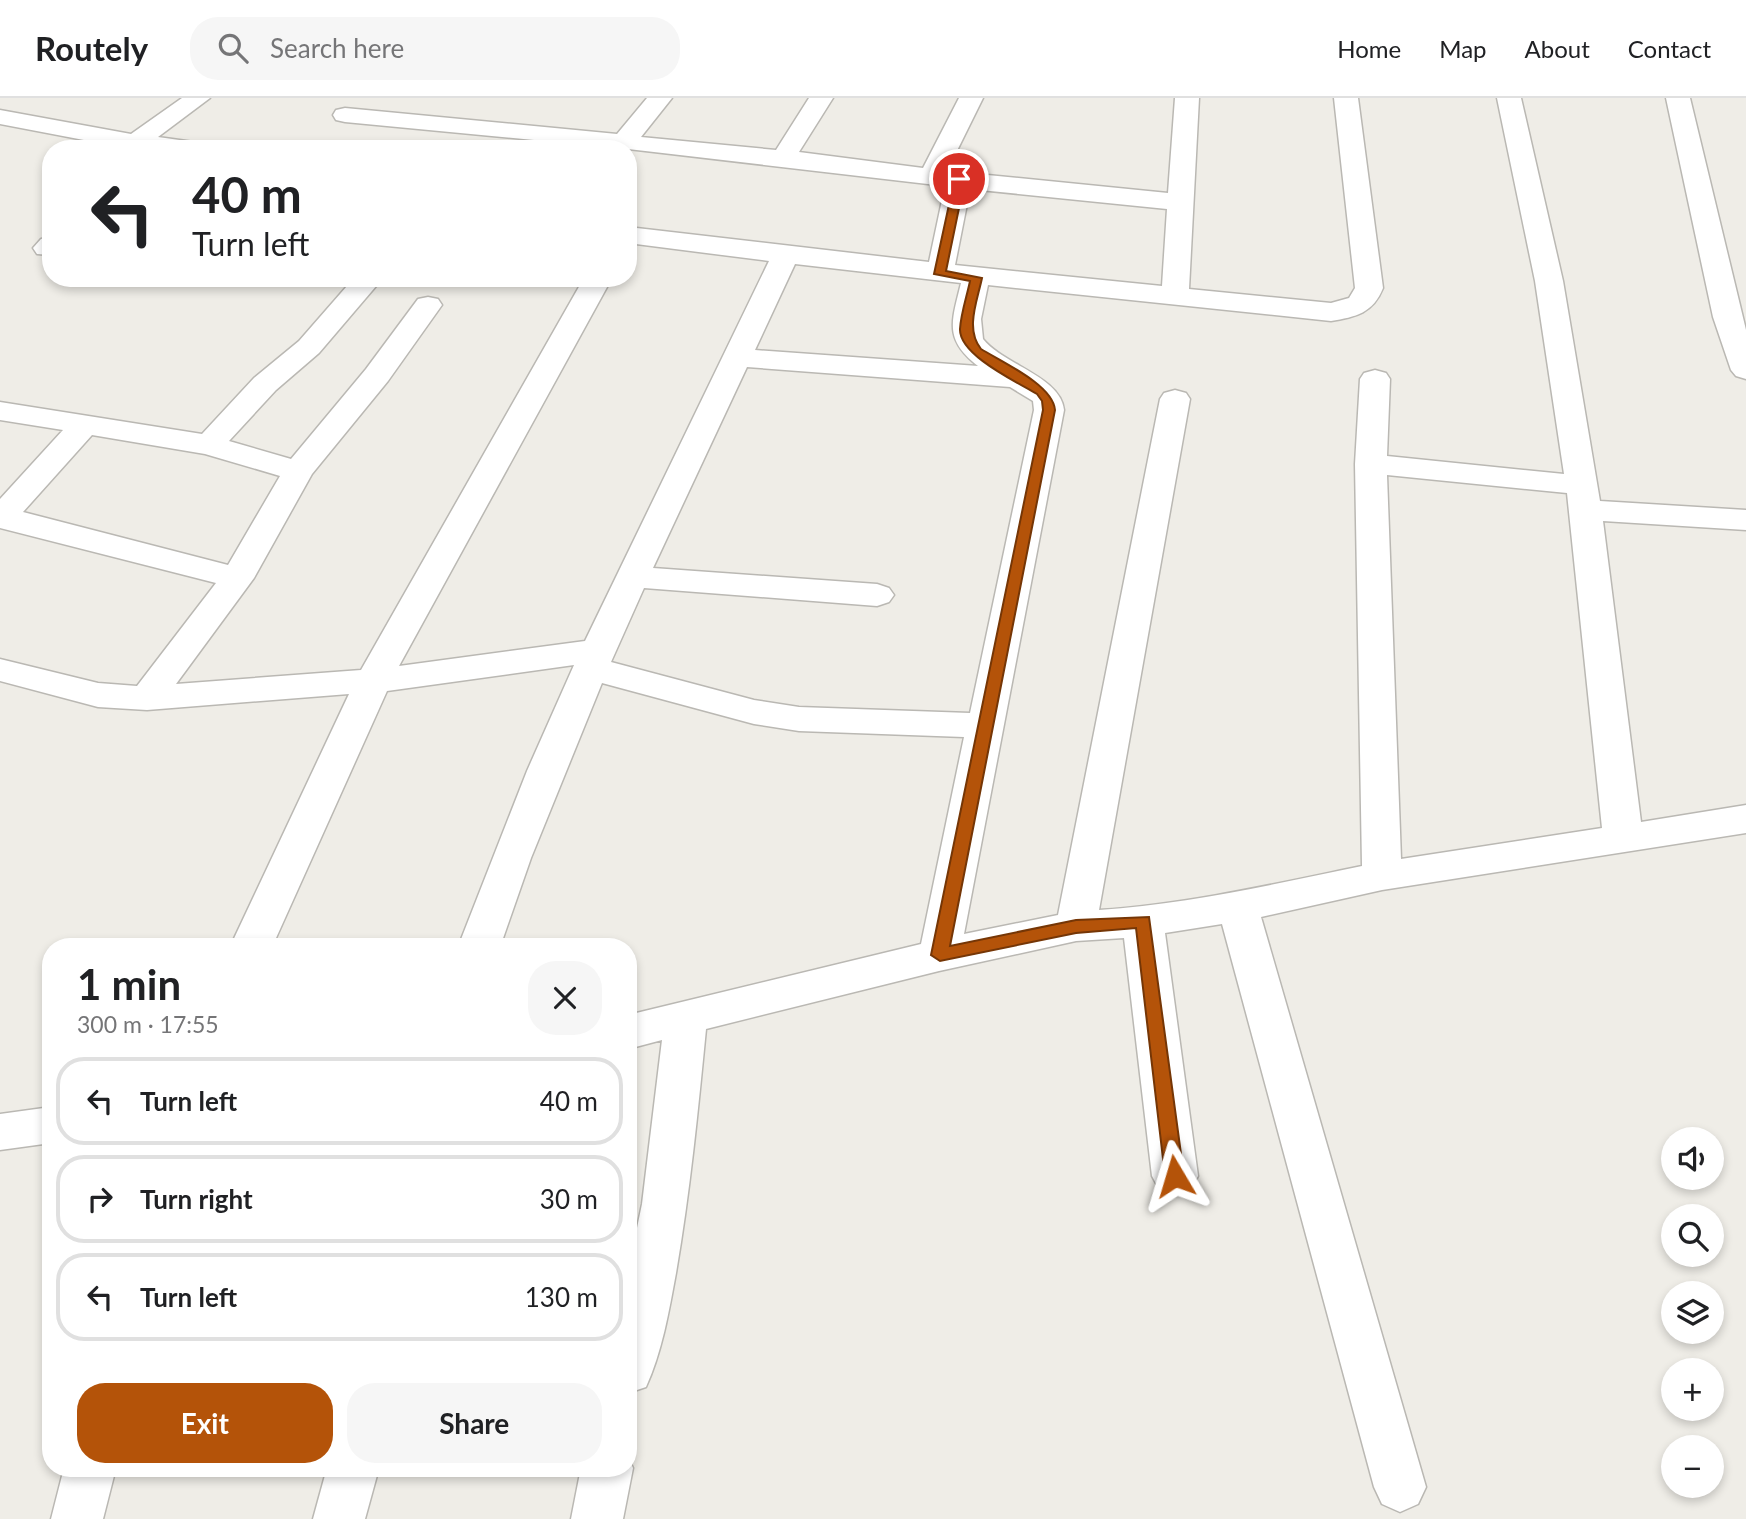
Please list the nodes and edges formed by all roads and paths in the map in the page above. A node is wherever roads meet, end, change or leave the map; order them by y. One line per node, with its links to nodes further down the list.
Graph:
1 (198, 98): 14 (street)
2 (660, 98): 16 (street)
3 (821, 98): 18 (street)
4 (971, 98): 19 (street)
5 (1187, 98): 21 (street)
6 (1346, 98): 28 (street)
7 (1509, 98): 40 (street)
8 (1678, 98): 31 (street)
9 (480, 107): 12 (street)
10 (345, 115): 12 (street)
11 (0, 117): 13 (street)
12 (461, 126): 15 (street)
13 (124, 140)
14 (138, 140)
15 (604, 140)
16 (626, 140)
17 (637, 143): 18 (street)
18 (783, 158): 19 (street)
19 (932, 177): 20 (street)
20 (959, 179): 21 (street); 24 (street)
21 (1180, 202): 28 (street)
22 (637, 235): 23 (street)
23 (785, 257): 24 (street); 30 (street)
24 (940, 274): 25 (street)
25 (976, 278): 28 (street); 32 (street)
26 (361, 287): 37 (street)
27 (592, 287): 48 (street)
28 (1175, 295)
29 (428, 305): 39 (street)
30 (737, 357): 32 (street); 43 (street)
31 (1746, 370)
32 (1021, 379): 50 (street)
33 (1375, 379): 38 (street)
34 (1175, 399): 56 (street)
35 (0, 411): 36 (street)
36 (85, 425): 37 (street); 41 (street)
37 (209, 445): 39 (street)
38 (1371, 464): 40 (street); 53 (street)
39 (298, 471): 44 (street)
40 (1585, 497): 42 (street); 52 (street)
41 (1, 517): 44 (street)
42 (1746, 520)
43 (633, 577): 45 (street); 46 (street)
44 (237, 578): 49 (street)
45 (877, 595)
46 (594, 660): 48 (street); 50 (street); 58 (street)
47 (0, 670): 49 (street)
48 (373, 681): 49 (street); 57 (street)
49 (147, 698)
50 (986, 726): 59 (street)
51 (1746, 819): 52 (street)
52 (1623, 838): 53 (street)
53 (1382, 876): 54 (street)
54 (1238, 907): 55 (street); 69 (street)
55 (1143, 922): 56 (street); 64 (street)
56 (1076, 926): 59 (street)
57 (255, 938)
58 (482, 938)
59 (940, 955): 60 (street)
60 (686, 1018): 61 (street); 65 (street)
61 (637, 1030)
62 (42, 1126): 63 (street)
63 (0, 1132)
64 (1175, 1176)
65 (637, 1337)
66 (88, 1477): 70 (street)
67 (351, 1477): 71 (street)
68 (605, 1477): 72 (street)
69 (1400, 1487)
70 (77, 1519)
71 (339, 1519)
72 (597, 1519)

